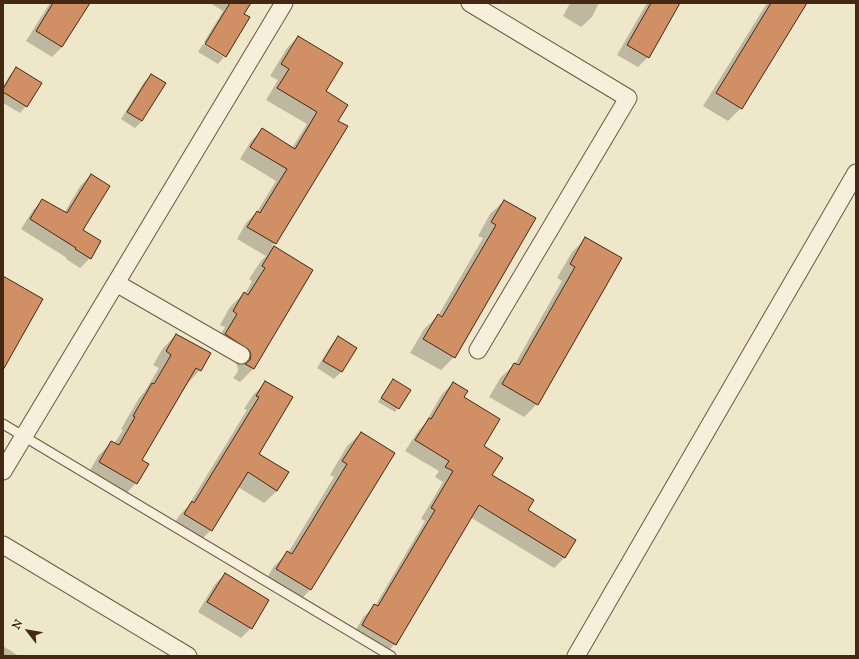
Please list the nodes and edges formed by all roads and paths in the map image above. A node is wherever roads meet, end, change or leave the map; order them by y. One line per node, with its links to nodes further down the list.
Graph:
1 (284, 3): 4 (street)
2 (470, 3): 5 (street)
3 (856, 173): 13 (street)
4 (116, 283): 6 (street); 8 (street)
5 (478, 350)
6 (241, 354)
7 (3, 424): 8 (lane)
8 (24, 437): 9 (street); 12 (lane)
9 (3, 471)
10 (3, 545): 11 (street)
11 (188, 656)
12 (391, 656)
13 (576, 656)

